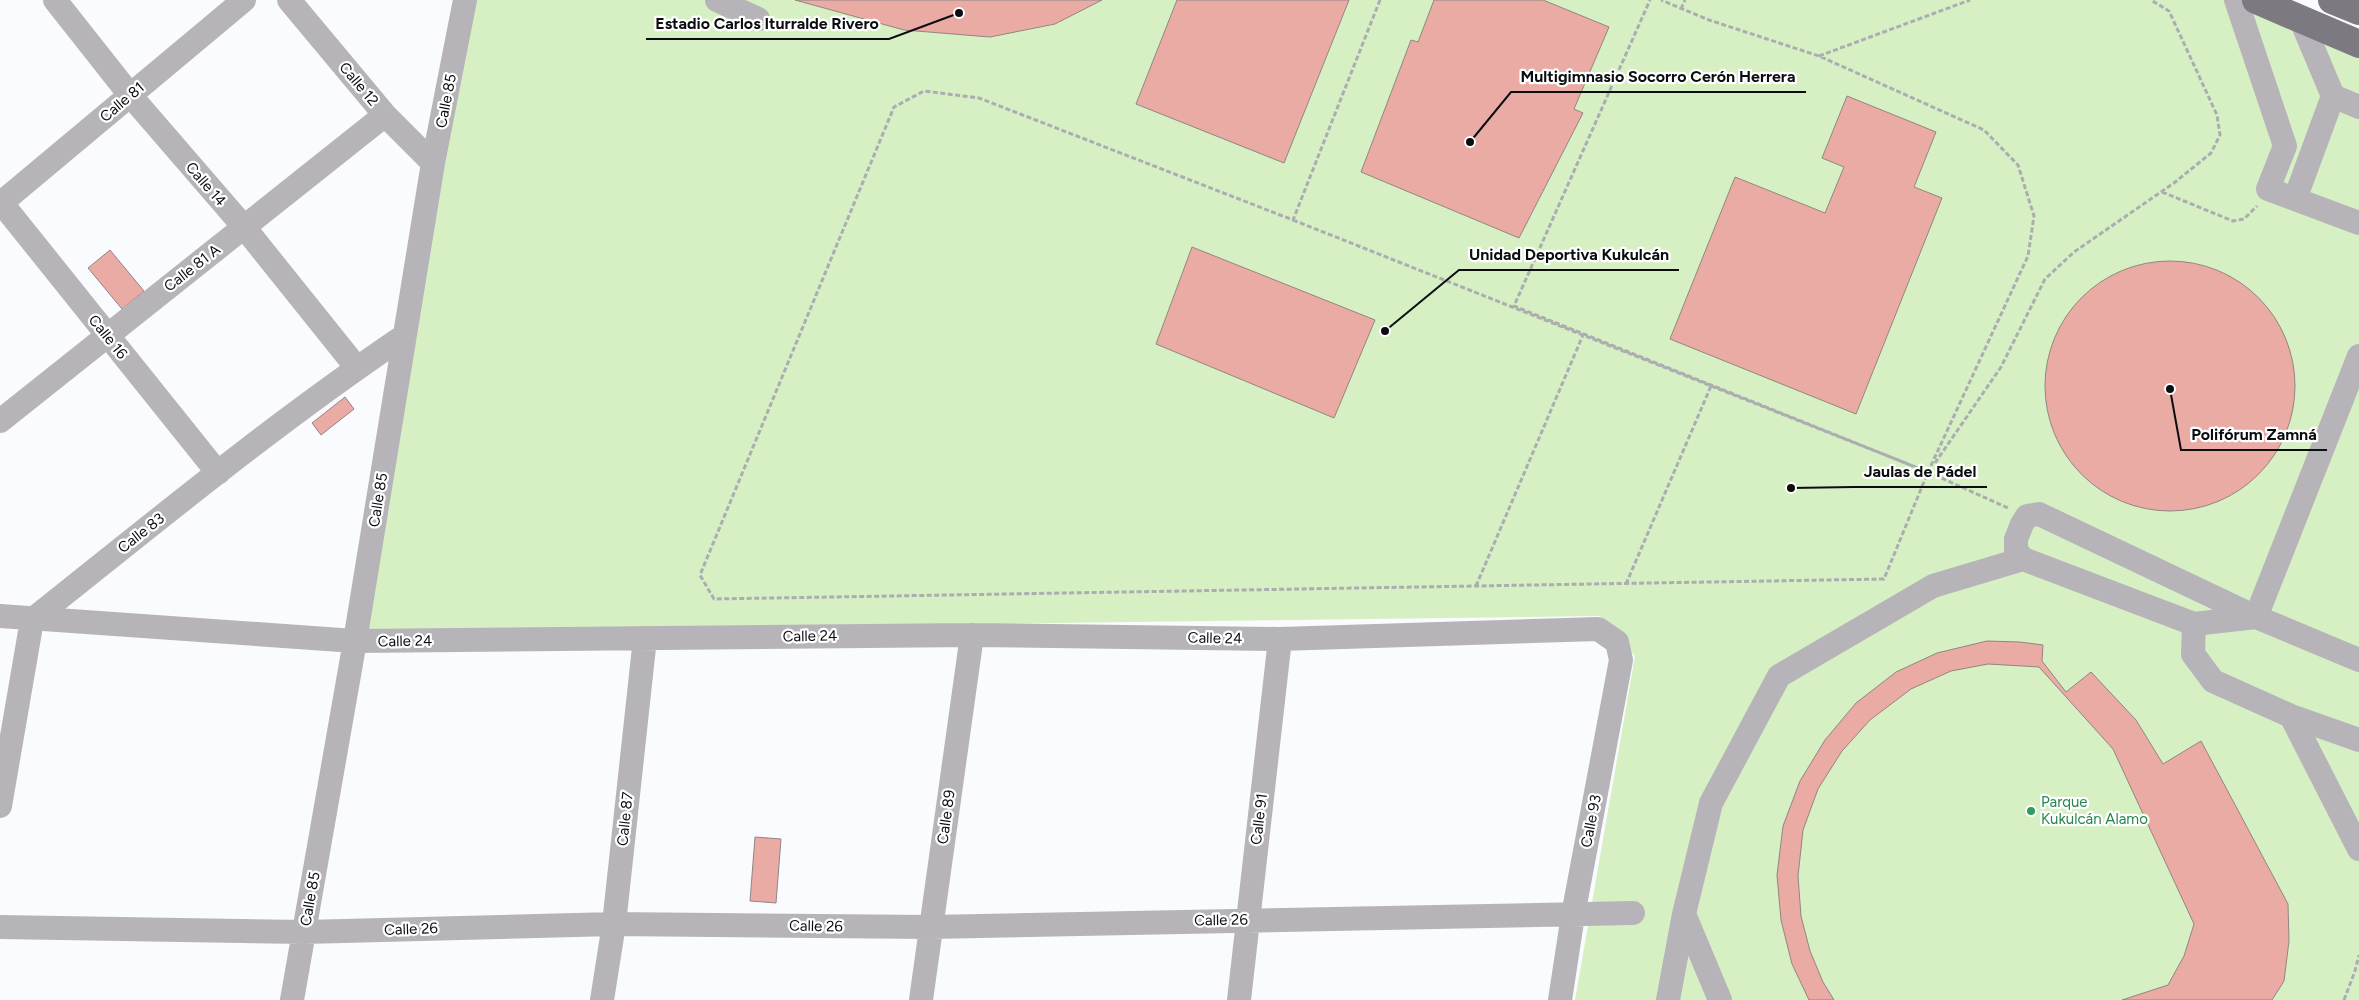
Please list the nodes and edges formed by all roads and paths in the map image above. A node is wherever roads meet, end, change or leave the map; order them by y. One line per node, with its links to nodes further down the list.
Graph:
1 (56, 0): 21 (street, Calle 14)
2 (244, 0): 21 (street, Calle 81)
3 (290, 0): 24 (street, Calle 12)
4 (465, 0): 25 (street, Calle 85)
5 (717, 0): 17 (street)
6 (1380, 0): 30 (path)
7 (1650, 0): 40 (path)
8 (1661, 0): 15 (path)
9 (1685, 0): 15 (path)
10 (1970, 0): 20 (path)
11 (2151, 0): 27 (path)
12 (2236, 0): 26 (street)
13 (2256, 0): 18 (main road)
14 (2332, 0): 16 (main road)
15 (1681, 9): 20 (path)
16 (2359, 11)
17 (758, 19)
18 (2302, 20): 19 (main road); 22 (street)
19 (2359, 44)
20 (1819, 56): 40 (path)
21 (130, 95): 29 (street, Calle 81); 32 (street, Calle 14)
22 (2333, 96): 23 (street); 28 (street)
23 (2359, 107)
24 (385, 115): 25 (street, Calle 12); 32 (street, Calle 81 A)
25 (433, 163): 35 (street, Calle 85)
26 (2268, 189): 27 (path); 28 (street)
27 (2162, 192): 40 (path)
28 (2295, 199): 31 (street)
29 (0, 202): 34 (street, Calle 16)
30 (1293, 220): 33 (path); 45 (path)
31 (2359, 223)
32 (244, 227): 34 (street, Calle 81 A); 37 (street, Calle 14)
33 (1583, 335): 38 (path); 45 (path)
34 (106, 336): 39 (street, Calle 81 A); 41 (street, Calle 16)
35 (404, 336): 37 (street, Calle 83); 53 (street, Calle 85)
36 (2359, 356): 47 (street)
37 (356, 368): 41 (street, Calle 83)
38 (1711, 386): 40 (path); 44 (path)
39 (0, 421)
40 (1928, 472): 42 (path); 44 (path)
41 (218, 473): 48 (street, Calle 83)
42 (2027, 516): 43 (street); 47 (street)
43 (2023, 559): 49 (street); 61 (street)
44 (1626, 584): 45 (path)
45 (1476, 586)
46 (0, 602): 48 (street)
47 (2256, 617): 49 (street); 55 (street)
48 (17, 618): 53 (street, Calle 24); 58 (street)
49 (2194, 624): 56 (street)
50 (972, 635): 51 (street, Calle 24); 52 (street, Calle 24); 66 (street, Calle 89)
51 (645, 638): 53 (street, Calle 24); 64 (street, Calle 87)
52 (1280, 639): 54 (street, Calle 24); 63 (street, Calle 91)
53 (355, 641): 67 (street, Calle 85)
54 (1617, 642): 62 (street, Calle 93)
55 (2359, 660)
56 (2291, 716): 57 (street); 59 (street)
57 (2359, 740)
58 (0, 806)
59 (2359, 849)
60 (1633, 913): 62 (street, Calle 26)
61 (1684, 914): 74 (street); 75 (street)
62 (1574, 915): 63 (street, Calle 26); 73 (street, Calle 93)
63 (1248, 919): 66 (street, Calle 26); 72 (street, Calle 91)
64 (614, 924): 66 (street, Calle 26); 67 (street, Calle 26); 70 (street, Calle 87)
65 (0, 927): 67 (street, Calle 26)
66 (930, 928): 71 (street, Calle 89)
67 (304, 932): 69 (street, Calle 85)
68 (2359, 955): 76 (path)
69 (292, 1000)
70 (602, 1000)
71 (921, 1000)
72 (1239, 1000)
73 (1560, 1000)
74 (1668, 1000)
75 (1720, 1000)
76 (2344, 1000)

